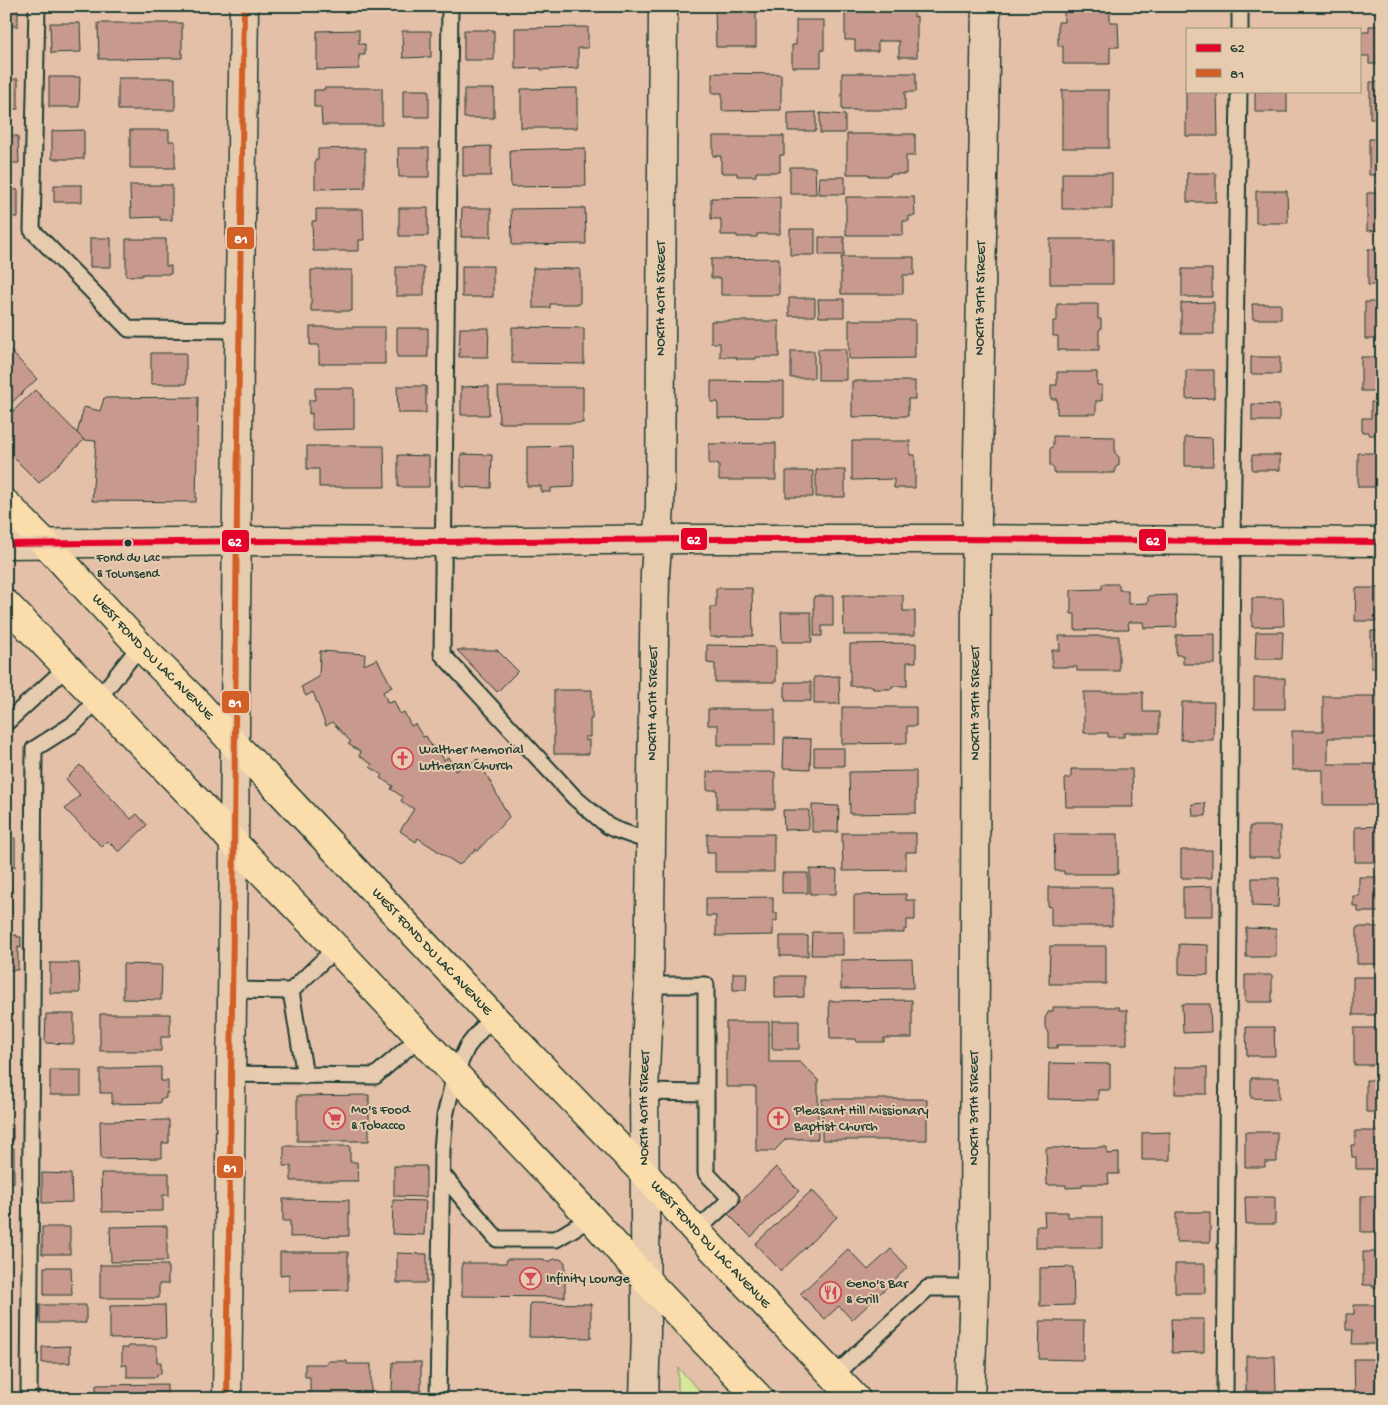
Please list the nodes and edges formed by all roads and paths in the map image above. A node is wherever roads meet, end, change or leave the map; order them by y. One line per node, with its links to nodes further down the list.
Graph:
1 (37, 6): 9 (lane)
2 (244, 6): 9 (street)
3 (450, 6): 15 (lane)
4 (663, 6): 12 (street, NORTH 40TH STREET)
5 (986, 6): 11 (street, NORTH 39TH STREET)
6 (1240, 6): 7 (lane)
7 (1240, 28)
8 (1239, 92): 13 (lane)
9 (240, 330): 14 (street)
10 (6, 504): 18 (main road, WEST FOND DU LAC AVENUE)
11 (976, 539): 12 (street); 13 (street); 43 (street, NORTH 39TH STREET)
12 (657, 540): 15 (street); 25 (street, NORTH 40TH STREET)
13 (1232, 541): 16 (street); 52 (lane)
14 (236, 542): 15 (street); 18 (street); 24 (street)
15 (444, 542): 25 (lane)
16 (1382, 542)
17 (6, 544): 18 (street)
18 (46, 544): 20 (main road, WEST FOND DU LAC AVENUE)
19 (6, 604): 21 (main road)
20 (140, 646): 22 (lane); 24 (main road, WEST FOND DU LAC AVENUE)
21 (67, 667): 22 (main road); 23 (lane)
22 (98, 699): 26 (main road); 45 (lane)
23 (10, 714)
24 (235, 745): 26 (street); 31 (main road, WEST FOND DU LAC AVENUE)
25 (650, 842): 28 (street, NORTH 40TH STREET)
26 (234, 843): 27 (main road); 29 (street)
27 (336, 948): 30 (lane); 32 (main road)
28 (650, 984): 36 (street, NORTH 40TH STREET); 37 (lane)
29 (232, 990): 30 (lane); 33 (street)
30 (291, 991): 35 (lane)
31 (492, 1016): 34 (lane); 39 (main road, WEST FOND DU LAC AVENUE)
32 (420, 1037): 34 (main road); 35 (lane)
33 (231, 1074): 35 (lane); 46 (street)
34 (455, 1074): 38 (lane); 40 (main road)
35 (305, 1076)
36 (644, 1092): 37 (lane); 39 (street, NORTH 40TH STREET)
37 (706, 1093): 41 (lane)
38 (442, 1174): 40 (lane); 47 (lane)
39 (644, 1174): 41 (main road, WEST FOND DU LAC AVENUE); 42 (street, NORTH 40TH STREET)
40 (591, 1218): 42 (main road)
41 (696, 1231): 44 (main road, WEST FOND DU LAC AVENUE)
42 (645, 1279): 48 (street, NORTH 40TH STREET); 49 (main road)
43 (974, 1288): 44 (lane); 51 (street, NORTH 39TH STREET)
44 (835, 1376): 50 (main road, WEST FOND DU LAC AVENUE)
45 (29, 1399)
46 (227, 1399)
47 (438, 1399)
48 (644, 1399)
49 (760, 1399)
50 (856, 1399)
51 (970, 1399)
52 (1225, 1399)

